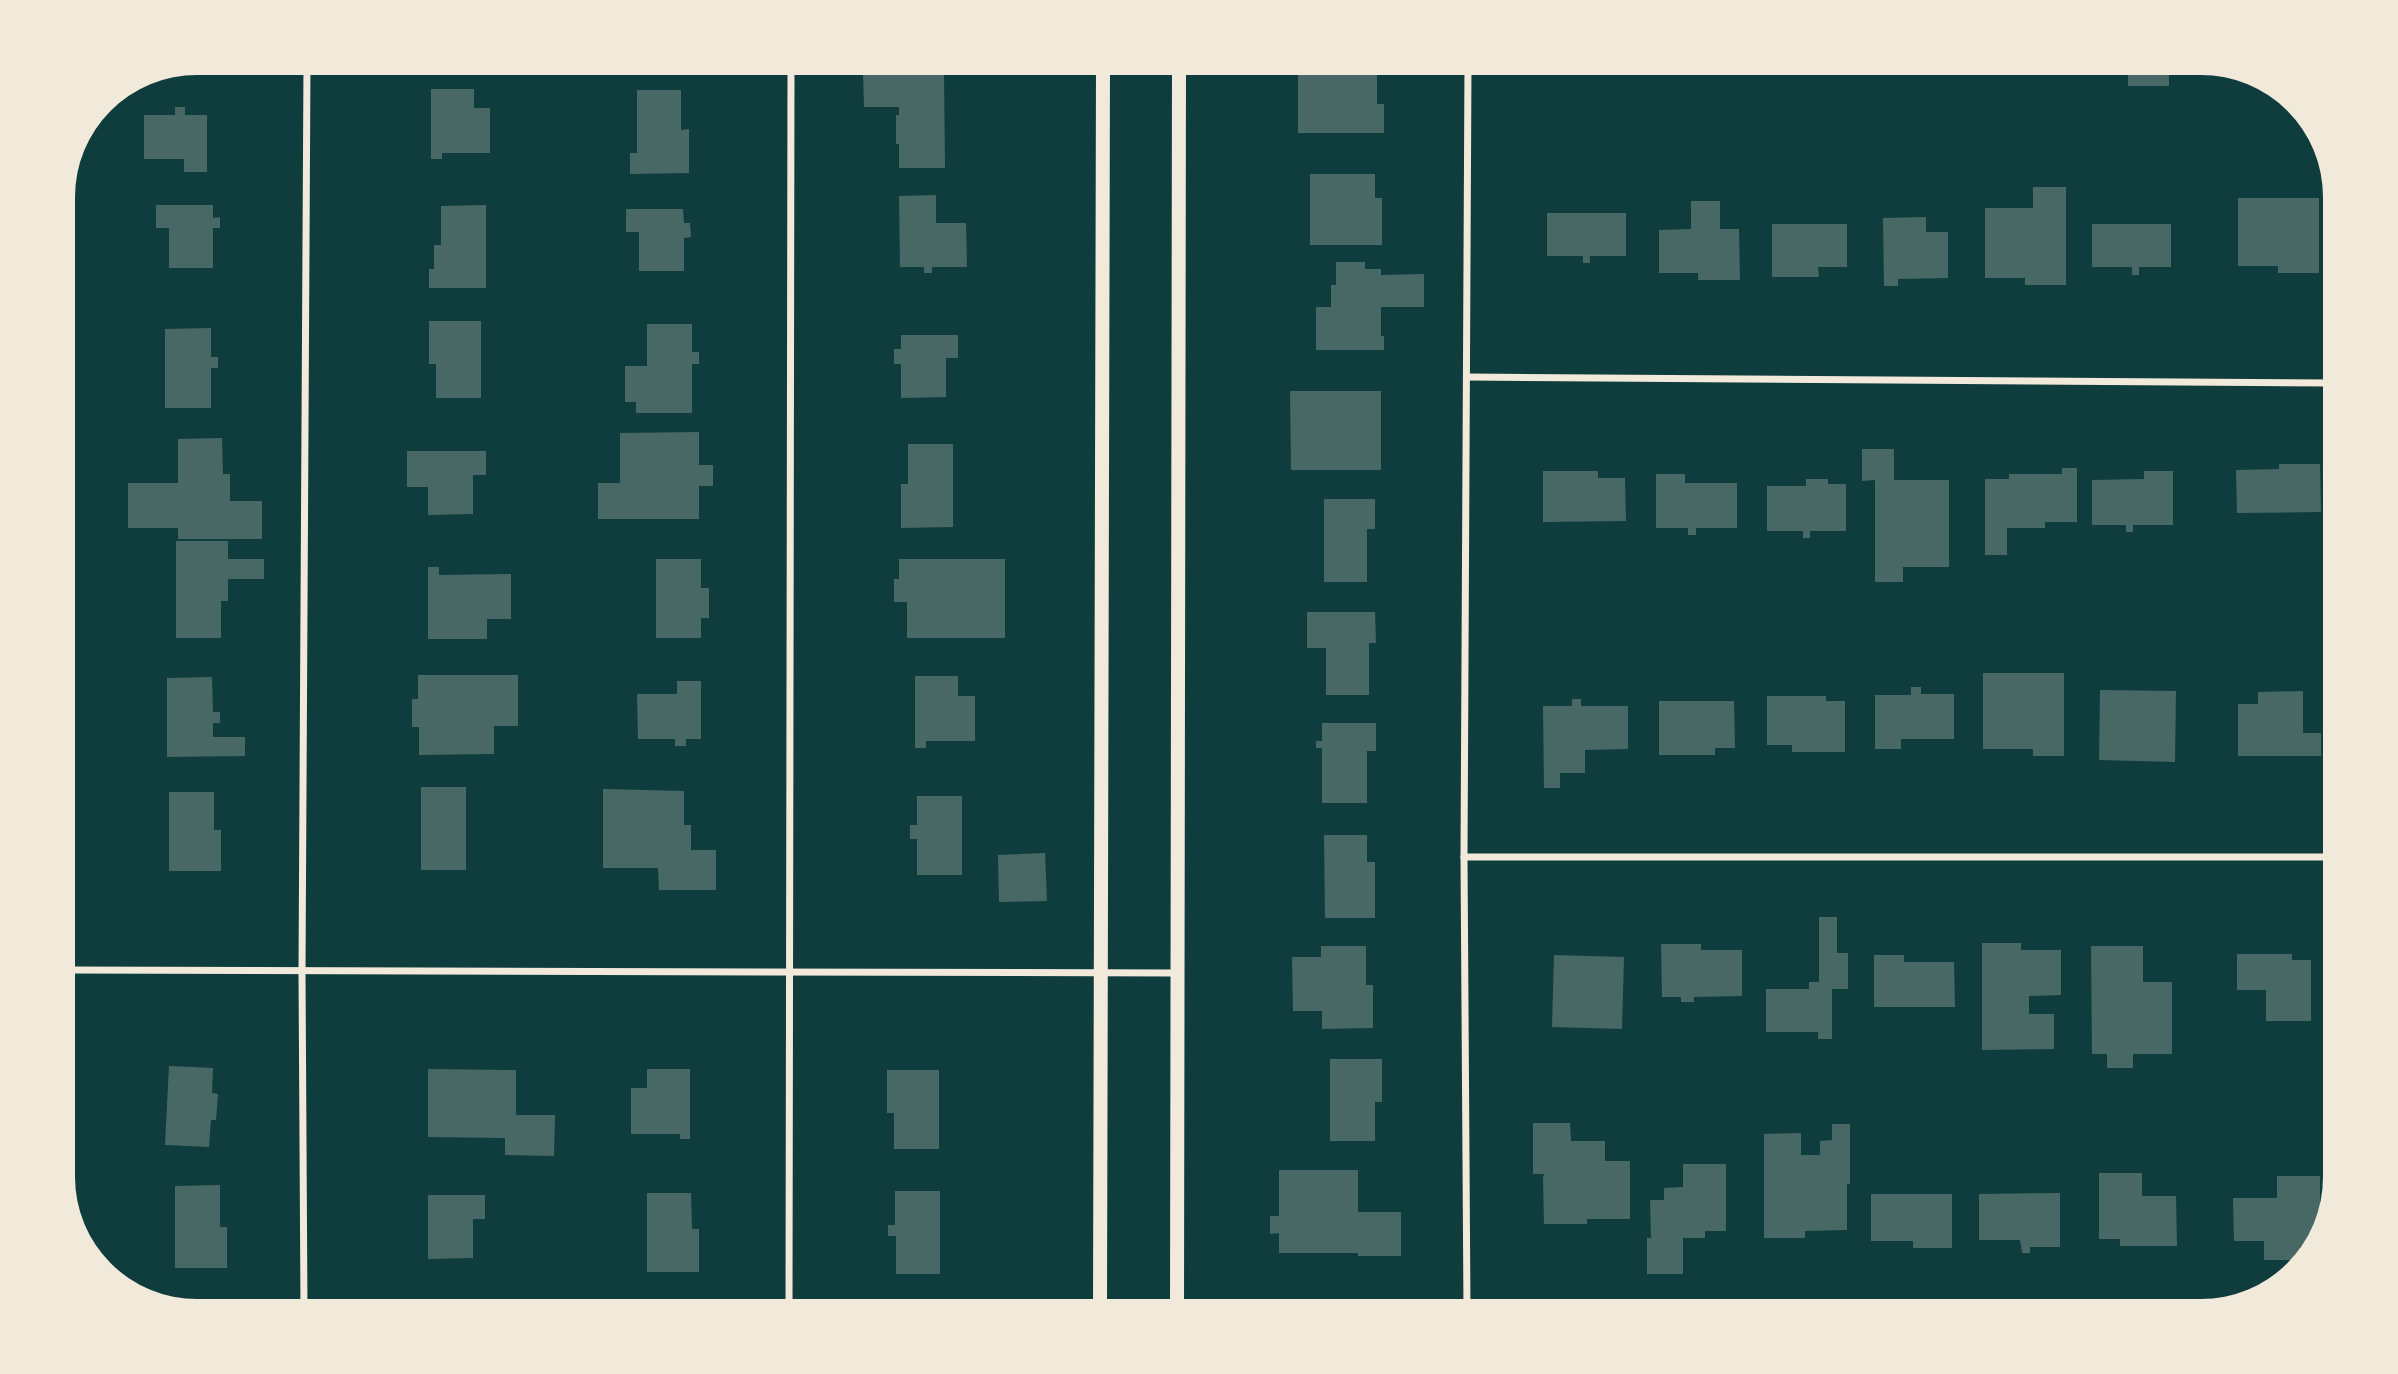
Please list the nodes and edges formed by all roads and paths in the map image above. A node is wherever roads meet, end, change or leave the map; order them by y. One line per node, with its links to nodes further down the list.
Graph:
1 (307, 75): 11 (street)
2 (791, 75): 12 (street)
3 (1103, 75): 14 (main road)
4 (1179, 75): 13 (main road)
5 (1468, 75): 6 (street)
6 (1467, 377): 7 (street); 8 (street)
7 (2322, 383)
8 (1464, 857): 9 (street); 19 (street)
9 (2323, 857)
10 (76, 970): 11 (street)
11 (302, 971): 12 (street); 15 (street)
12 (790, 972): 14 (street); 16 (street)
13 (1176, 973): 14 (street); 18 (main road)
14 (1100, 974): 17 (main road)
15 (304, 1299)
16 (789, 1299)
17 (1100, 1299)
18 (1177, 1299)
19 (1467, 1299)

